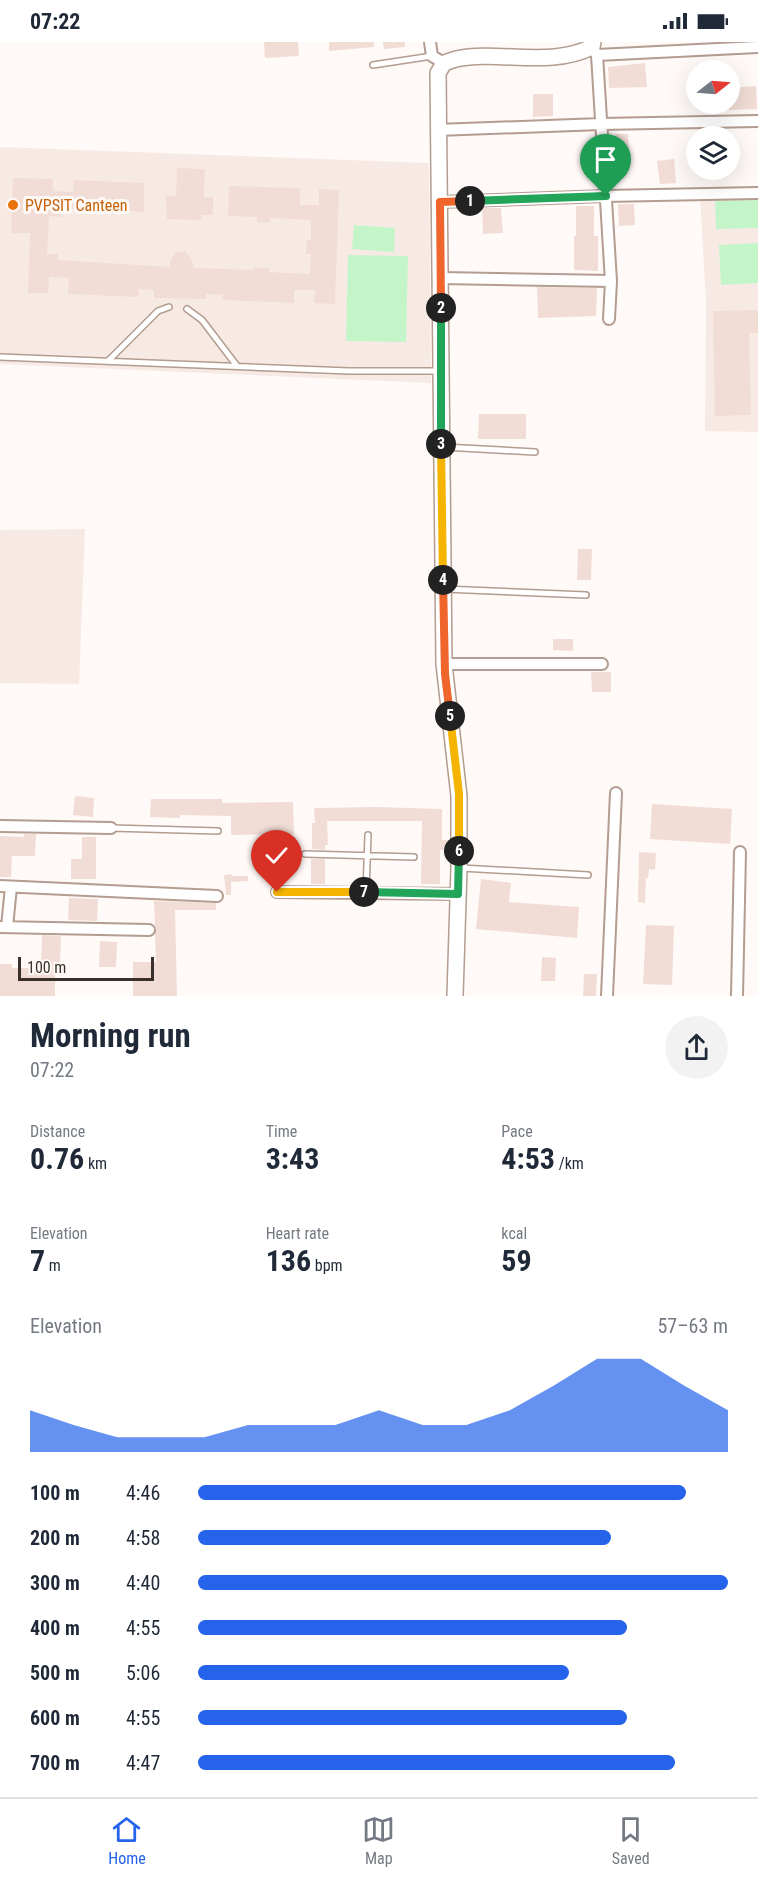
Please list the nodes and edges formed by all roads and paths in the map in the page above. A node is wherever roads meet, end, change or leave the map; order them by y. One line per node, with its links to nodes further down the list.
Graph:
1 (430, 42): 4 (street)
2 (758, 47): 3 (street)
3 (594, 48): 4 (street); 7 (street)
4 (438, 60): 5 (lane); 8 (street)
5 (373, 65)
6 (758, 121): 7 (street)
7 (601, 124): 8 (street); 10 (street)
8 (437, 130): 11 (street)
9 (758, 193): 10 (street)
10 (606, 196): 11 (street); 13 (street)
11 (440, 202): 12 (street)
12 (441, 279): 13 (street); 20 (street)
13 (611, 281): 16 (street)
14 (169, 307): 18 (lane)
15 (187, 309): 19 (lane)
16 (609, 319)
17 (0, 357): 18 (lane)
18 (108, 361): 19 (lane)
19 (237, 366): 20 (lane)
20 (442, 371): 21 (street)
21 (441, 447): 22 (lane); 23 (street)
22 (535, 452)
23 (443, 589): 24 (lane); 25 (street)
24 (586, 596)
25 (444, 664): 26 (street); 36 (street)
26 (602, 664)
27 (616, 793): 46 (street)
28 (0, 826): 29 (street)
29 (111, 828): 30 (lane)
30 (218, 831)
31 (368, 835): 34 (lane)
32 (740, 852): 47 (street)
33 (305, 854): 34 (lane)
34 (367, 856): 35 (lane); 40 (lane)
35 (414, 857)
36 (459, 868): 37 (lane); 41 (street)
37 (588, 875)
38 (5, 887): 42 (street); 43 (street)
39 (277, 892): 40 (street)
40 (366, 892): 41 (street)
41 (458, 894): 45 (street)
42 (217, 896)
43 (4, 927): 44 (street)
44 (149, 930)
45 (455, 996)
46 (607, 996)
47 (736, 996)

